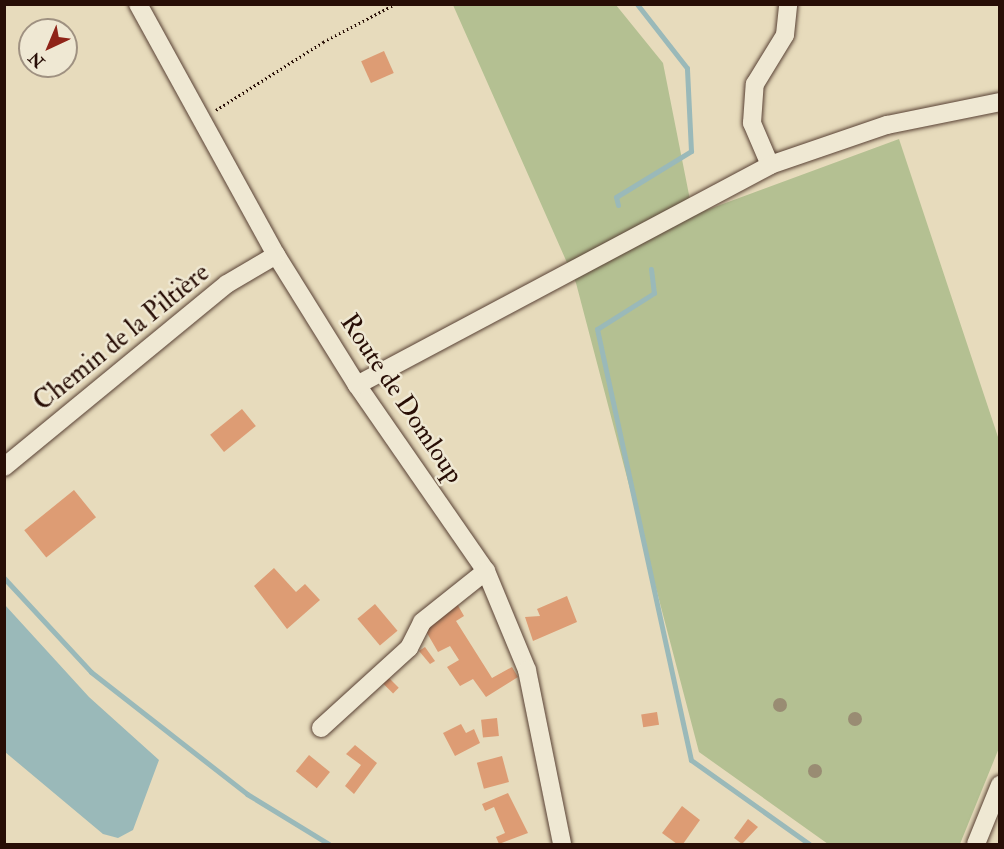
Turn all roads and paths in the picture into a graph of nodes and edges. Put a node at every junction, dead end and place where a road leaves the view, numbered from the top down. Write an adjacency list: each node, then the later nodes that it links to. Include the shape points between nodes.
1 (138, 4): 5 (street, Route de Domloup)
2 (395, 4): 5 (path, via 323,42)
3 (788, 4): 6 (street, via 785,35 755,84 752,123)
4 (999, 102): 6 (street, via 887,125)
5 (199, 122): 7 (street, Route de Domloup)
6 (770, 165): 8 (street)
7 (276, 255): 8 (street, Route de Domloup); 9 (street, Chemin de la Piltière, via 228,284)
8 (357, 385): 10 (street, Route de Domloup)
9 (4, 467)
10 (486, 571): 11 (street, via 422,622 409,648); 13 (street, Route de Domloup, via 527,670)
11 (321, 728)
12 (999, 785): 14 (street)
13 (562, 844)
14 (976, 844)

